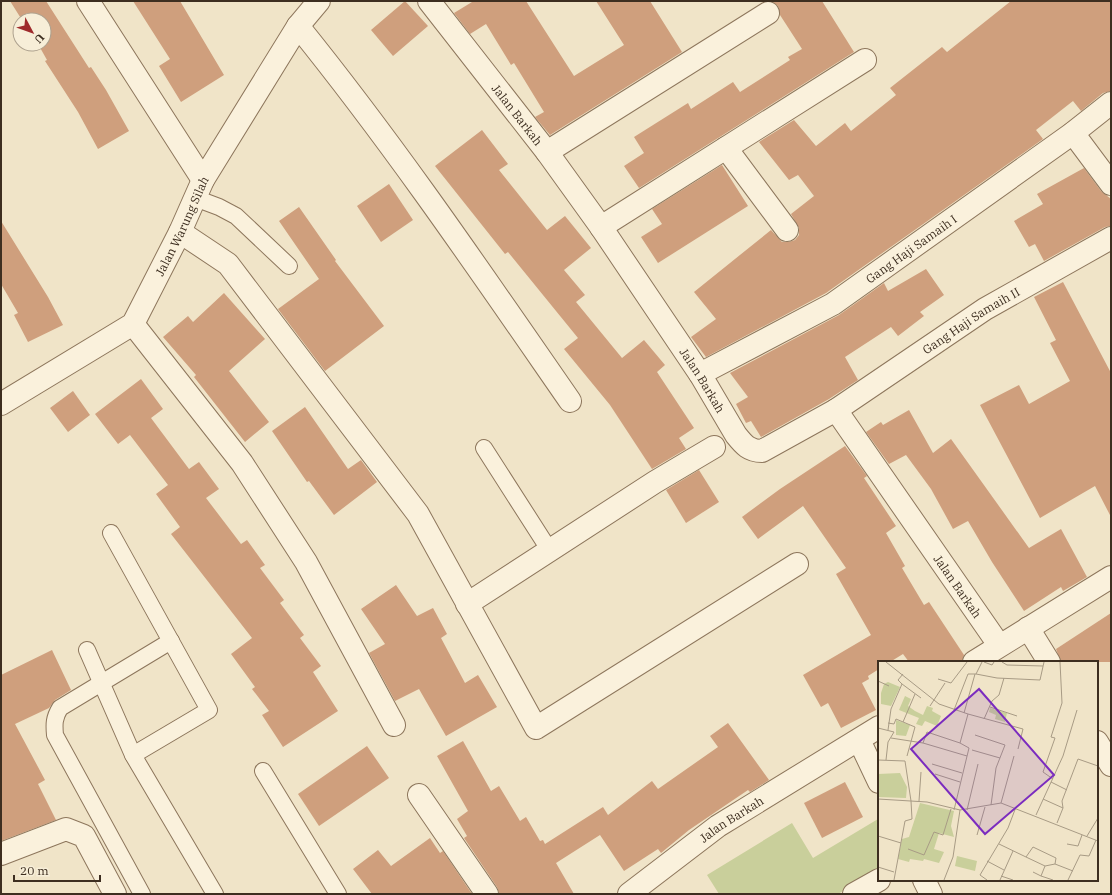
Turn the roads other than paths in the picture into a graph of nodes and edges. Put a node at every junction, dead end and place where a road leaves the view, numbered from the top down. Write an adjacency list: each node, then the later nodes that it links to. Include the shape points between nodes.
1 (88, 1): 12 (street)
2 (319, 1): 5 (street, Jalan Warung Silah)
3 (429, 1): 10 (street, Jalan Barkah)
4 (768, 13): 10 (street)
5 (298, 26): 12 (street, Jalan Warung Silah); 20 (street, via 340,78 442,216)
6 (865, 60): 9 (street)
7 (1111, 103): 8 (street, Gang Haji Samaih I)
8 (1073, 133): 11 (street); 19 (street, Gang Haji Samaih I, via 833,304)
9 (726, 148): 13 (street); 14 (street)
10 (547, 152): 13 (street, Jalan Barkah)
11 (1111, 184)
12 (199, 189): 15 (street, Jalan Warung Silah); 17 (lane, via 219,207 236,216)
13 (601, 227): 19 (street, Jalan Barkah)
14 (787, 230)
15 (180, 232): 18 (street, Jalan Warung Silah); 29 (street, via 228,264 418,514)
16 (1111, 238): 22 (street, Gang Haji Samaih II, via 985,310)
17 (289, 266)
18 (133, 324): 21 (street); 37 (street, via 242,463 306,562)
19 (700, 374): 22 (street, Jalan Barkah, via 736,435 752,451 772,447)
20 (570, 401)
21 (2, 402)
22 (836, 410): 32 (street, Jalan Barkah)
23 (714, 447): 26 (street, via 655,482)
24 (484, 448): 26 (lane)
25 (111, 534): 31 (lane)
26 (550, 551): 29 (street)
27 (797, 564): 29 (street, via 536,728)
28 (1111, 577): 30 (street)
29 (467, 604)
30 (1028, 628): 32 (street); 35 (street)
31 (171, 641): 36 (lane); 41 (lane, via 209,710)
32 (999, 645): 34 (street)
33 (87, 650): 36 (lane)
34 (975, 661)
35 (1048, 661)
36 (102, 683): 41 (lane); 50 (lane, via 60,708 53,723 55,735)
37 (394, 725)
38 (878, 728): 39 (street, Jalan Barkah)
39 (859, 740): 44 (street); 54 (street, Jalan Barkah, via 718,826)
40 (1098, 744): 42 (street)
41 (133, 755): 51 (lane)
42 (1111, 764)
43 (263, 771): 52 (lane)
44 (878, 780)
45 (419, 795): 53 (street)
46 (1, 854): 49 (street, via 66,829 84,836)
47 (878, 881): 55 (street)
48 (924, 881): 56 (street)
49 (115, 894)
50 (142, 894)
51 (215, 894)
52 (338, 894)
53 (487, 894)
54 (629, 894)
55 (854, 894)
56 (930, 894)

